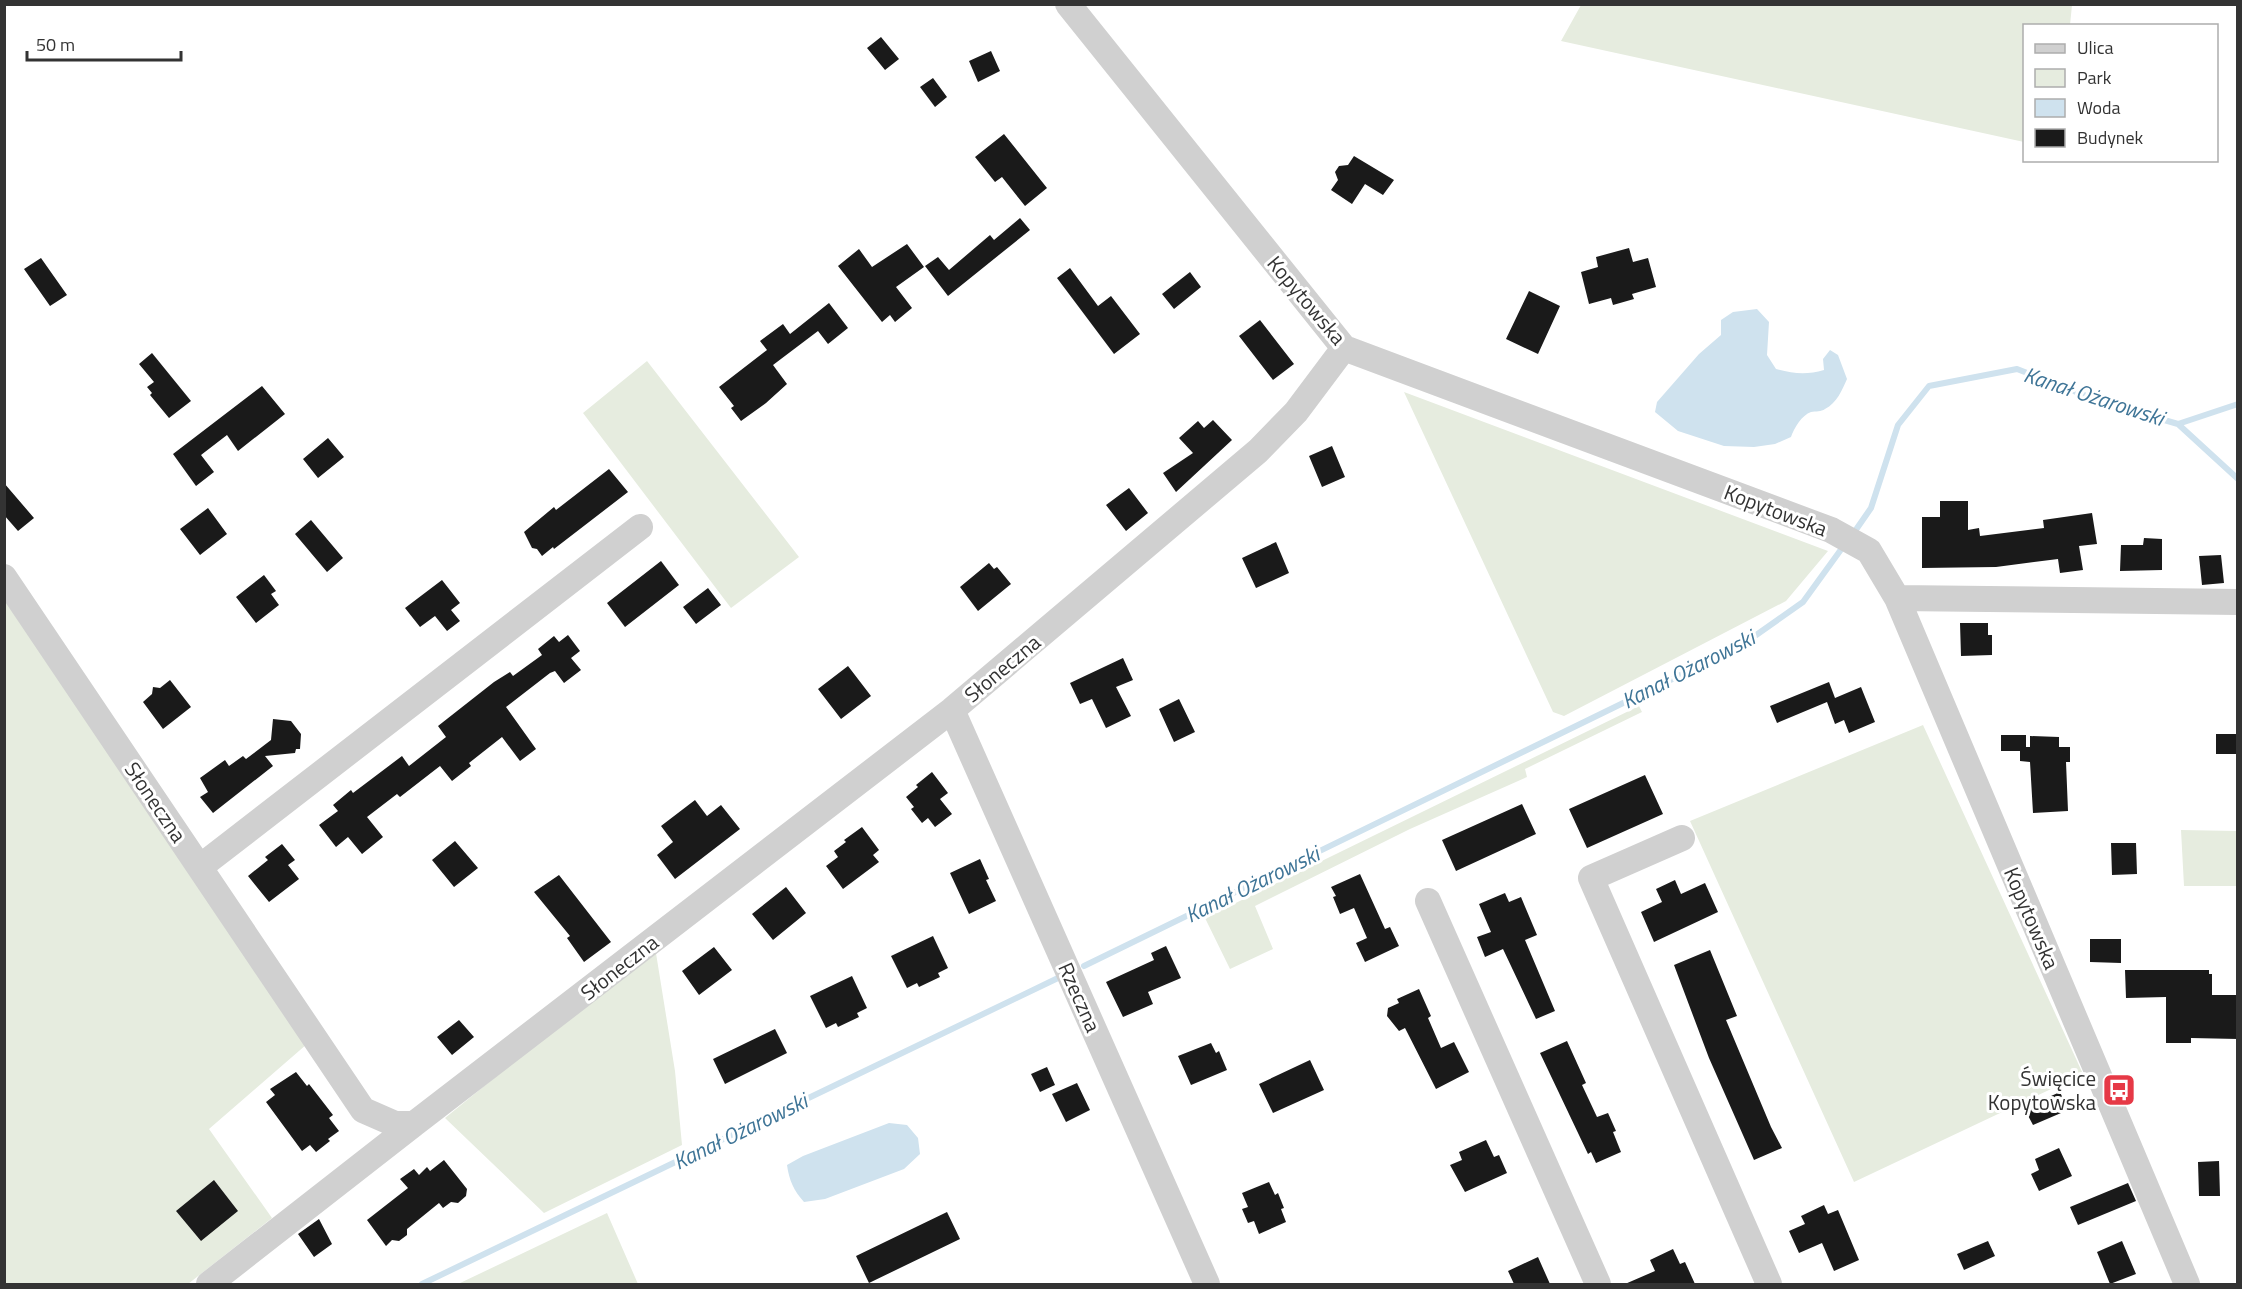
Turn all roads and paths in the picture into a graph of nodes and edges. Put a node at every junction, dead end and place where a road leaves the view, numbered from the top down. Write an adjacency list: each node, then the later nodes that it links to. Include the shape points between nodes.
1 (1068, 4): 2 (street, Kopytowska)
2 (1344, 348): 5 (street, Kopytowska, via 1809,521 1869,551); 7 (street, Słoneczna, via 1296,412 1258,451)
3 (640, 527): 9 (street)
4 (4, 576): 9 (street, Słoneczna)
5 (1898, 598): 6 (street); 16 (street, Kopytowska)
6 (2238, 602)
7 (952, 710): 11 (street, Słoneczna); 13 (street, Rzeczna)
8 (1682, 838): 15 (street, via 1591,878)
9 (200, 867): 11 (street, Słoneczna, via 363,1110 395,1124)
10 (1428, 901): 14 (street)
11 (414, 1124): 12 (street)
12 (209, 1284)
13 (1207, 1284)
14 (1598, 1284)
15 (1769, 1284)
16 (2187, 1284)

